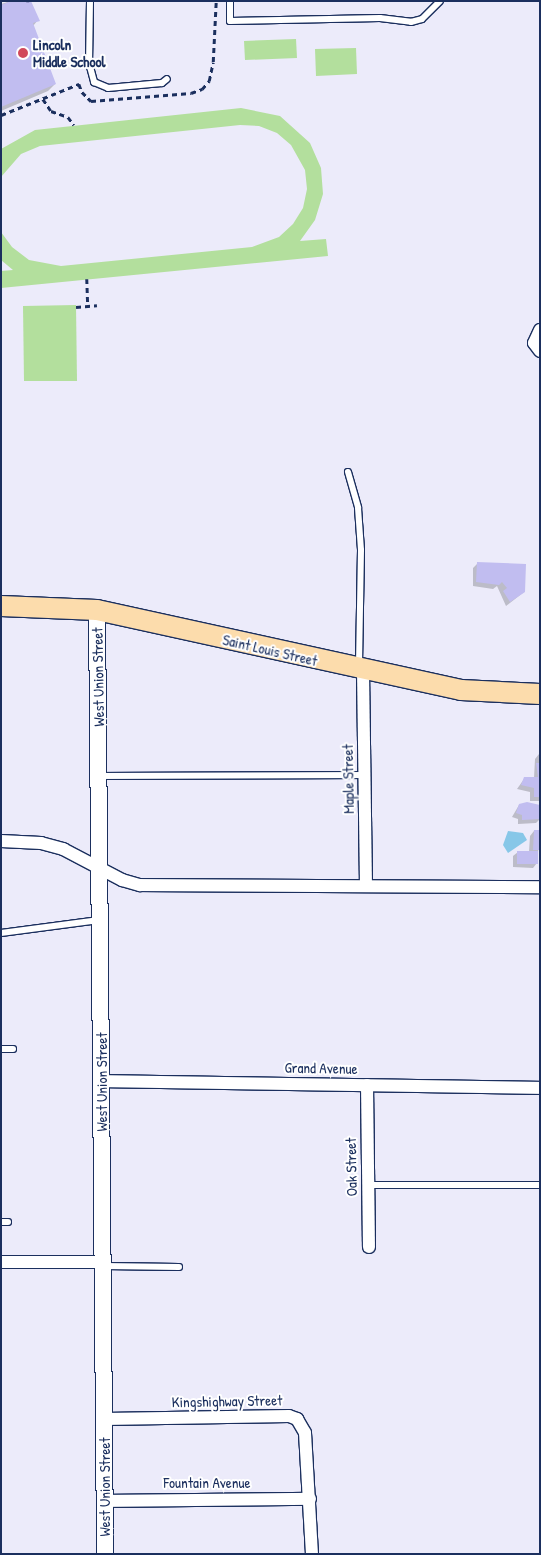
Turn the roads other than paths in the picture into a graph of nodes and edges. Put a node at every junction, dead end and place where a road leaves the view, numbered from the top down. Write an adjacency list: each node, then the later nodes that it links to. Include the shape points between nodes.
1 (90, 1): 4 (lane, via 89,63 94,82 108,88 162,83)
2 (230, 1): 3 (lane, via 230,21 380,18 411,22 422,19)
3 (440, 1)
4 (167, 79)
5 (540, 330): 6 (street, via 534,343)
6 (540, 351)
7 (348, 472): 10 (lane, via 358,508 361,550)
8 (1, 606): 9 (main road, Saint Louis Street)
9 (97, 610): 10 (main road, Saint Louis Street); 13 (street, West Union Street)
10 (361, 670): 11 (main road, Saint Louis Street, via 461,690); 12 (street, Maple Street)
11 (540, 694)
12 (364, 775): 13 (lane); 16 (street, Maple Street)
13 (99, 776): 15 (street, West Union Street)
14 (1, 841): 15 (street, via 41,843 63,849)
15 (99, 868): 16 (street, via 140,885); 18 (street, West Union Street)
16 (366, 886): 17 (street)
17 (540, 887)
18 (100, 919): 19 (lane); 22 (street, West Union Street)
19 (1, 933)
20 (1, 1049): 21 (lane)
21 (13, 1049)
22 (102, 1080): 23 (street, Grand Avenue); 29 (street, West Union Street)
23 (368, 1086): 24 (street, Grand Avenue); 25 (street, Oak Street)
24 (540, 1088)
25 (368, 1185): 26 (lane); 27 (street, Oak Street)
26 (540, 1185)
27 (369, 1247)
28 (1, 1262): 29 (street)
29 (103, 1264): 30 (lane); 31 (street, West Union Street)
30 (179, 1267)
31 (104, 1419): 32 (street, Kingshighway Street, via 290,1416 302,1425 304,1433); 33 (street, West Union Street)
32 (310, 1499): 33 (street, Fountain Avenue); 35 (street)
33 (105, 1500): 34 (street, West Union Street)
34 (105, 1554)
35 (312, 1554)

